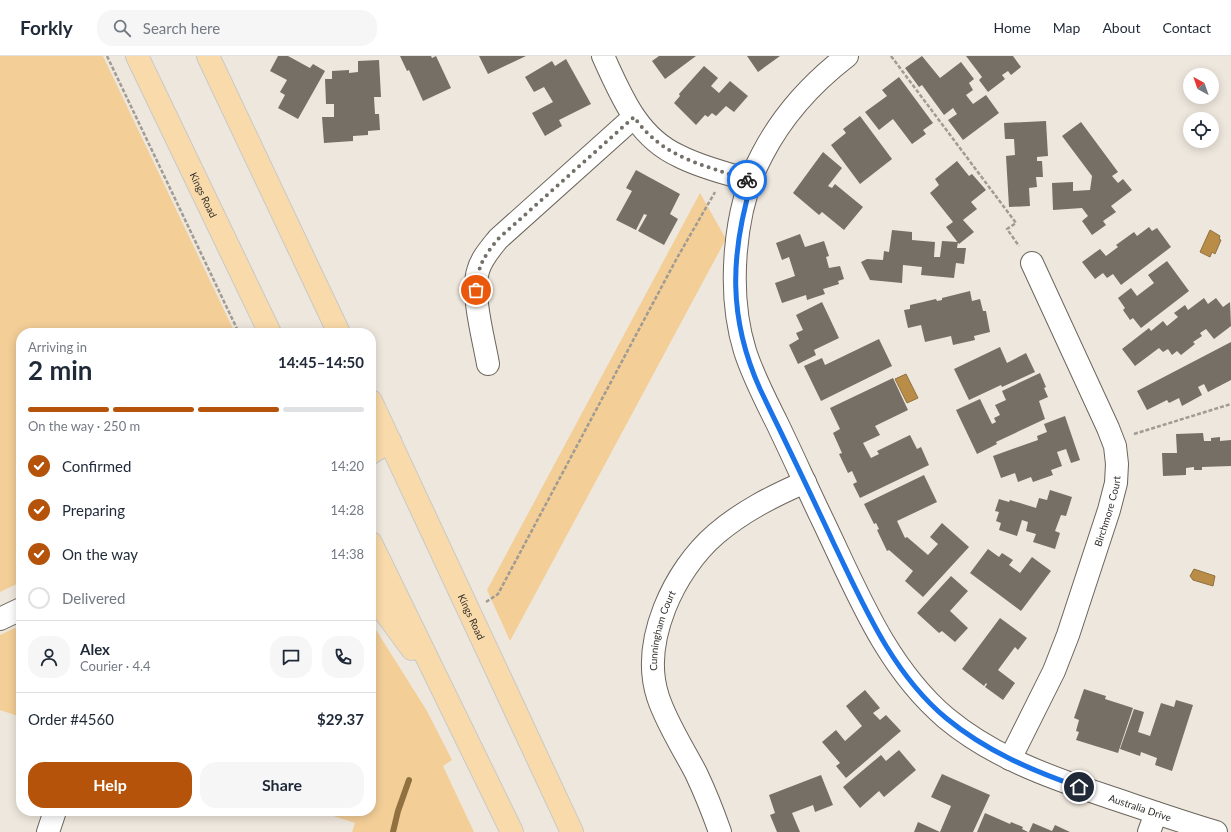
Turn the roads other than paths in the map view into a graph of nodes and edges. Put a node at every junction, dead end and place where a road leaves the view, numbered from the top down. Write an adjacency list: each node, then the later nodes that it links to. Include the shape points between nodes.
1 (137, 56): 8 (main road, Kings Road)
2 (208, 56): 9 (main road)
3 (603, 56): 5 (street, via 622,98)
4 (847, 56): 6 (street, Australia Drive, via 821,78 786,118 760,158)
5 (634, 117): 6 (street, via 644,131 664,148 702,166); 10 (street, via 498,239 485,255 478,271 476,290)
6 (752, 181): 13 (street, Australia Drive, via 738,235 736,296 739,321 751,369)
7 (1032, 263): 19 (street, Birchmore Court, via 1108,428 1115,446 1117,464 1116,483 1109,510 1068,635 1054,671)
8 (268, 328)
9 (337, 328)
10 (488, 364)
11 (376, 424): 12 (main road, Kings Road)
12 (380, 443): 24 (main road, Kings Road)
13 (805, 482): 19 (street, Australia Drive, via 870,619 902,670 945,717 972,738); 25 (street, Cunningham Court, via 752,507 711,539 679,581 664,610 656,635 652,659 658,695 664,713 699,780)
14 (376, 553): 18 (main road)
15 (376, 597): 18 (main road)
16 (16, 611): 17 (street)
17 (0, 619)
18 (446, 695): 23 (main road)
19 (1010, 759): 21 (street, Australia Drive)
20 (53, 816): 22 (street)
21 (1152, 822): 26 (street, Australia Drive)
22 (48, 832)
23 (512, 832)
24 (572, 832)
25 (720, 832)
26 (1216, 832)

